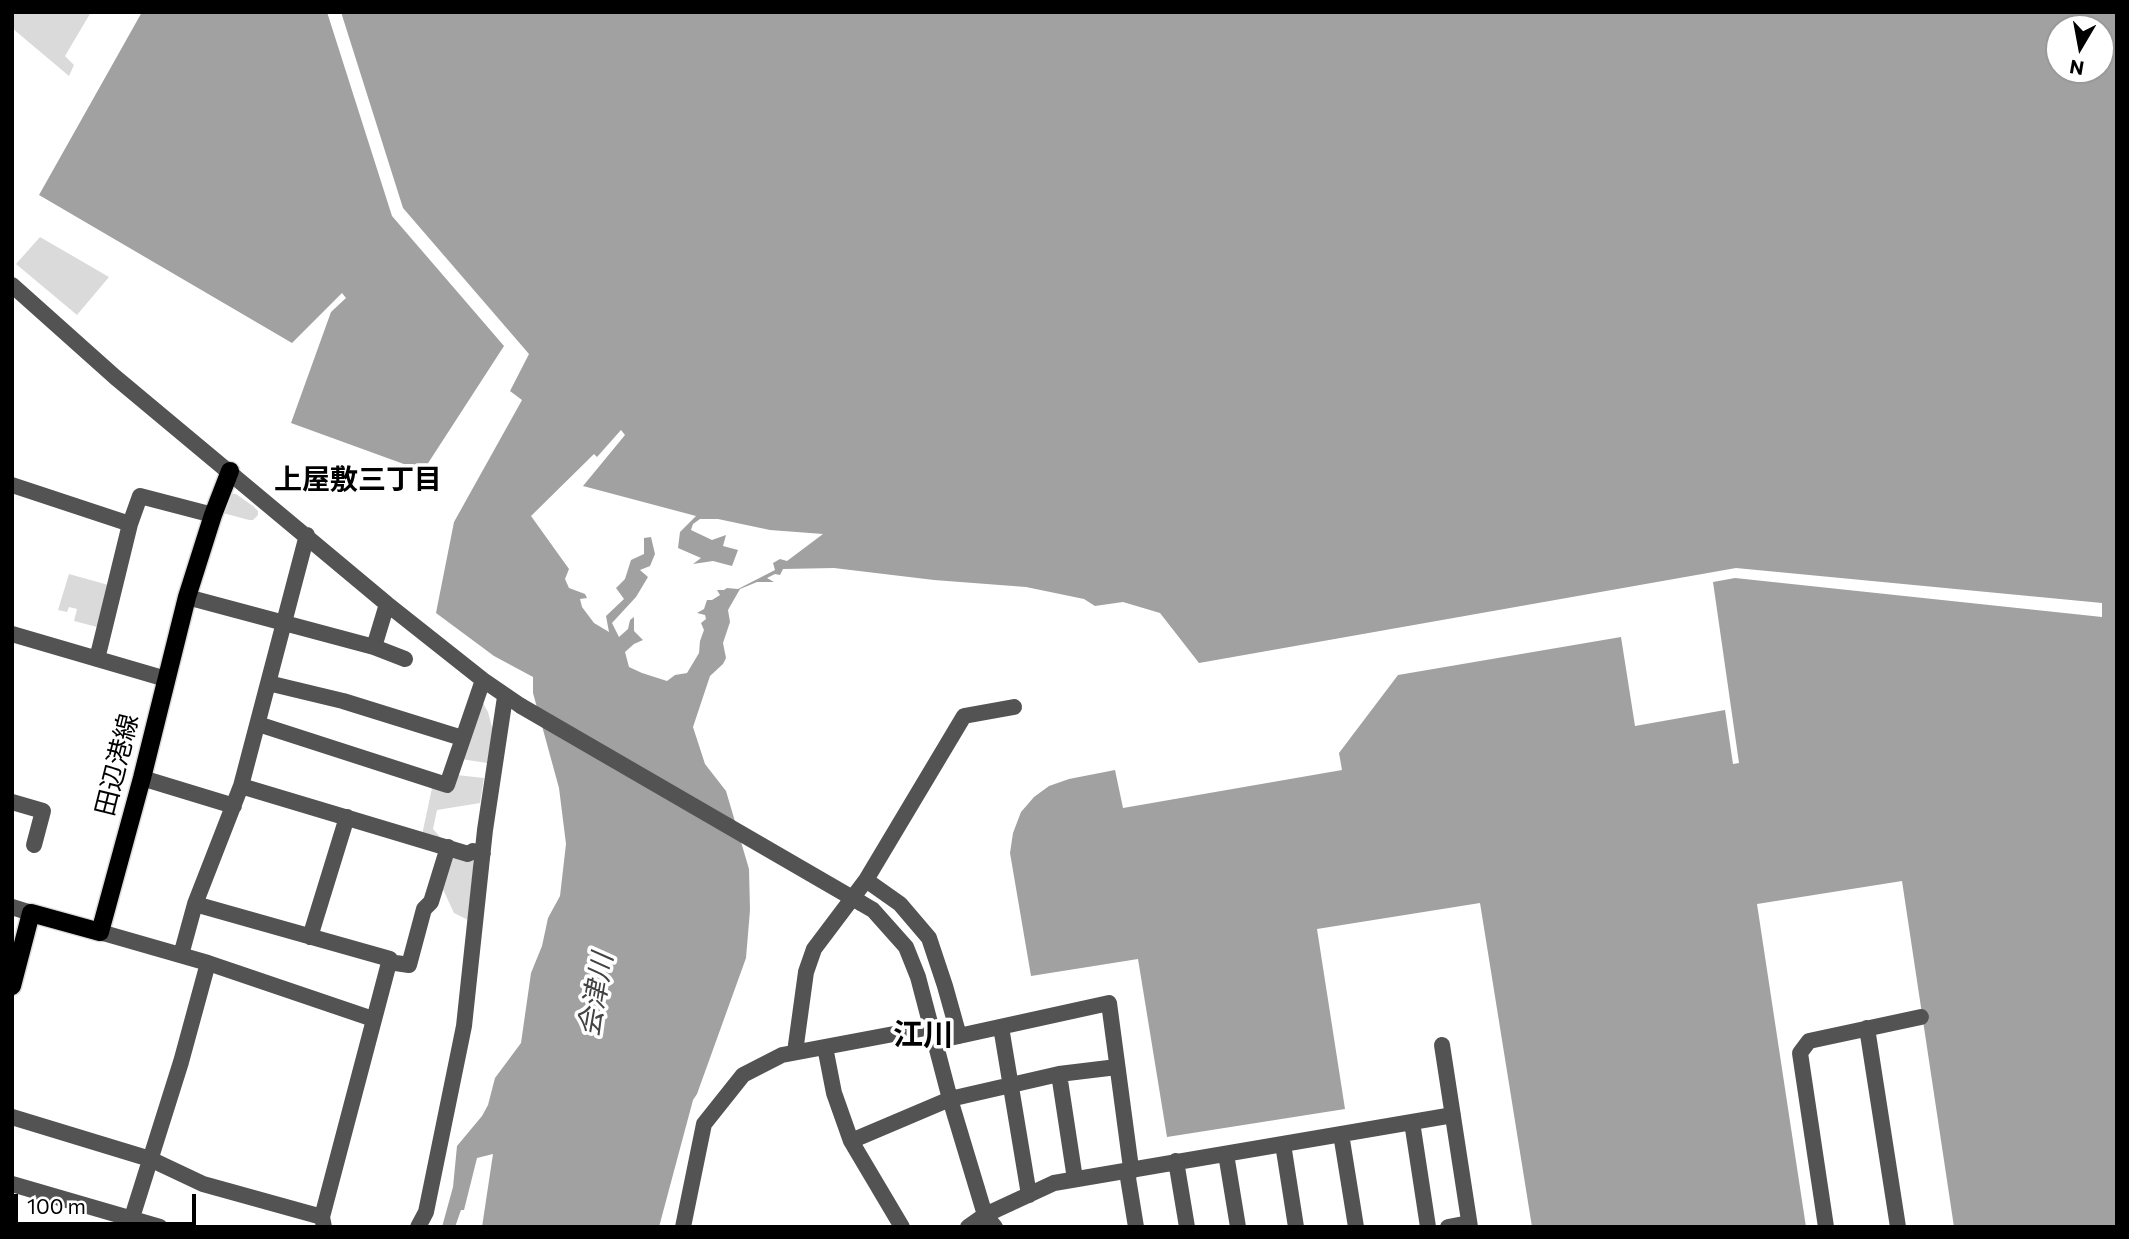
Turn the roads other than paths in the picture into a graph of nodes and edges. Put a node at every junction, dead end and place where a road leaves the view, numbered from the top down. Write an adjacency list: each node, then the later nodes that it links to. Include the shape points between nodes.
1 (12, 285): 2 (street)
2 (230, 471): 4 (main road, 田辺港線); 6 (street)
3 (12, 485): 5 (street)
4 (213, 515): 5 (street, via 141,496); 7 (main road, 田辺港線)
5 (130, 524): 12 (street)
6 (307, 536): 8 (street); 9 (street)
7 (187, 597): 9 (street); 14 (main road, 田辺港線)
8 (387, 604): 11 (street); 15 (street)
9 (283, 624): 11 (street); 16 (street)
10 (12, 635): 12 (street)
11 (374, 647): 13 (street)
12 (97, 659): 14 (street)
13 (405, 659)
14 (166, 679): 21 (main road, 田辺港線)
15 (483, 680): 17 (street); 20 (street)
16 (268, 683): 19 (street); 20 (street)
17 (505, 697): 28 (street); 43 (street, bridge, via 873,910 906,947)
18 (1014, 707): 29 (street, via 964,716)
19 (258, 724): 20 (street, via 447,785); 22 (street)
20 (462, 737)
21 (142, 778): 24 (street); 33 (main road, 田辺港線)
22 (241, 786): 24 (street); 25 (street)
23 (12, 802): 26 (street, via 43,811)
24 (234, 806): 30 (street)
25 (347, 817): 27 (street); 34 (street)
26 (34, 845)
27 (449, 847): 28 (street, via 468,854); 36 (street, via 431,902 424,909 409,965)
28 (483, 853): 70 (street, via 464,1026 426,1212)
29 (866, 880): 44 (street, via 900,904 929,938); 47 (street, via 814,949 806,972)
30 (195, 904): 34 (street); 35 (street)
31 (12, 907): 32 (street)
32 (31, 913): 33 (main road); 38 (main road)
33 (100, 932): 35 (street)
34 (310, 937): 36 (street)
35 (181, 955): 37 (street)
36 (389, 962): 40 (street)
37 (208, 963): 40 (street); 59 (street)
38 (12, 986)
39 (1921, 1017): 42 (street)
40 (373, 1019): 66 (street)
41 (1001, 1027): 44 (street); 48 (street, via 1109,1003); 50 (street)
42 (1867, 1028): 81 (street, via 1809,1041 1800,1053); 82 (street)
43 (934, 1034): 44 (street); 46 (street); 51 (street)
44 (959, 1036)
45 (1442, 1045): 52 (street)
46 (825, 1047): 47 (street); 56 (street)
47 (795, 1052): 71 (street, via 743,1075 704,1125)
48 (1117, 1067): 49 (street); 61 (street)
49 (1059, 1074): 50 (street); 62 (street)
50 (1011, 1086): 51 (street); 64 (street)
51 (950, 1099): 56 (street); 65 (street)
52 (1453, 1115): 54 (street); 68 (street)
53 (12, 1118): 59 (street)
54 (1412, 1122): 55 (street); 79 (street)
55 (1341, 1134): 57 (street); 78 (street)
56 (850, 1141): 72 (street)
57 (1283, 1144): 58 (street); 77 (street)
58 (1226, 1154): 60 (street); 76 (street)
59 (150, 1159): 66 (street, via 203,1184); 67 (street)
60 (1176, 1161): 61 (street); 75 (street)
61 (1131, 1168): 62 (street); 74 (street, via 1128,1178)
62 (1075, 1179): 64 (street)
63 (12, 1184): 67 (street)
64 (1029, 1195): 65 (street)
65 (990, 1221): 73 (street)
66 (323, 1222)
67 (130, 1223): 69 (street)
68 (1469, 1225): 80 (street)
69 (160, 1227)
70 (418, 1227)
71 (683, 1227)
72 (902, 1227)
73 (968, 1227)
74 (1136, 1227)
75 (1187, 1227)
76 (1238, 1227)
77 (1296, 1227)
78 (1356, 1227)
79 (1428, 1227)
80 (1448, 1227)
81 (1826, 1227)
82 (1898, 1227)

